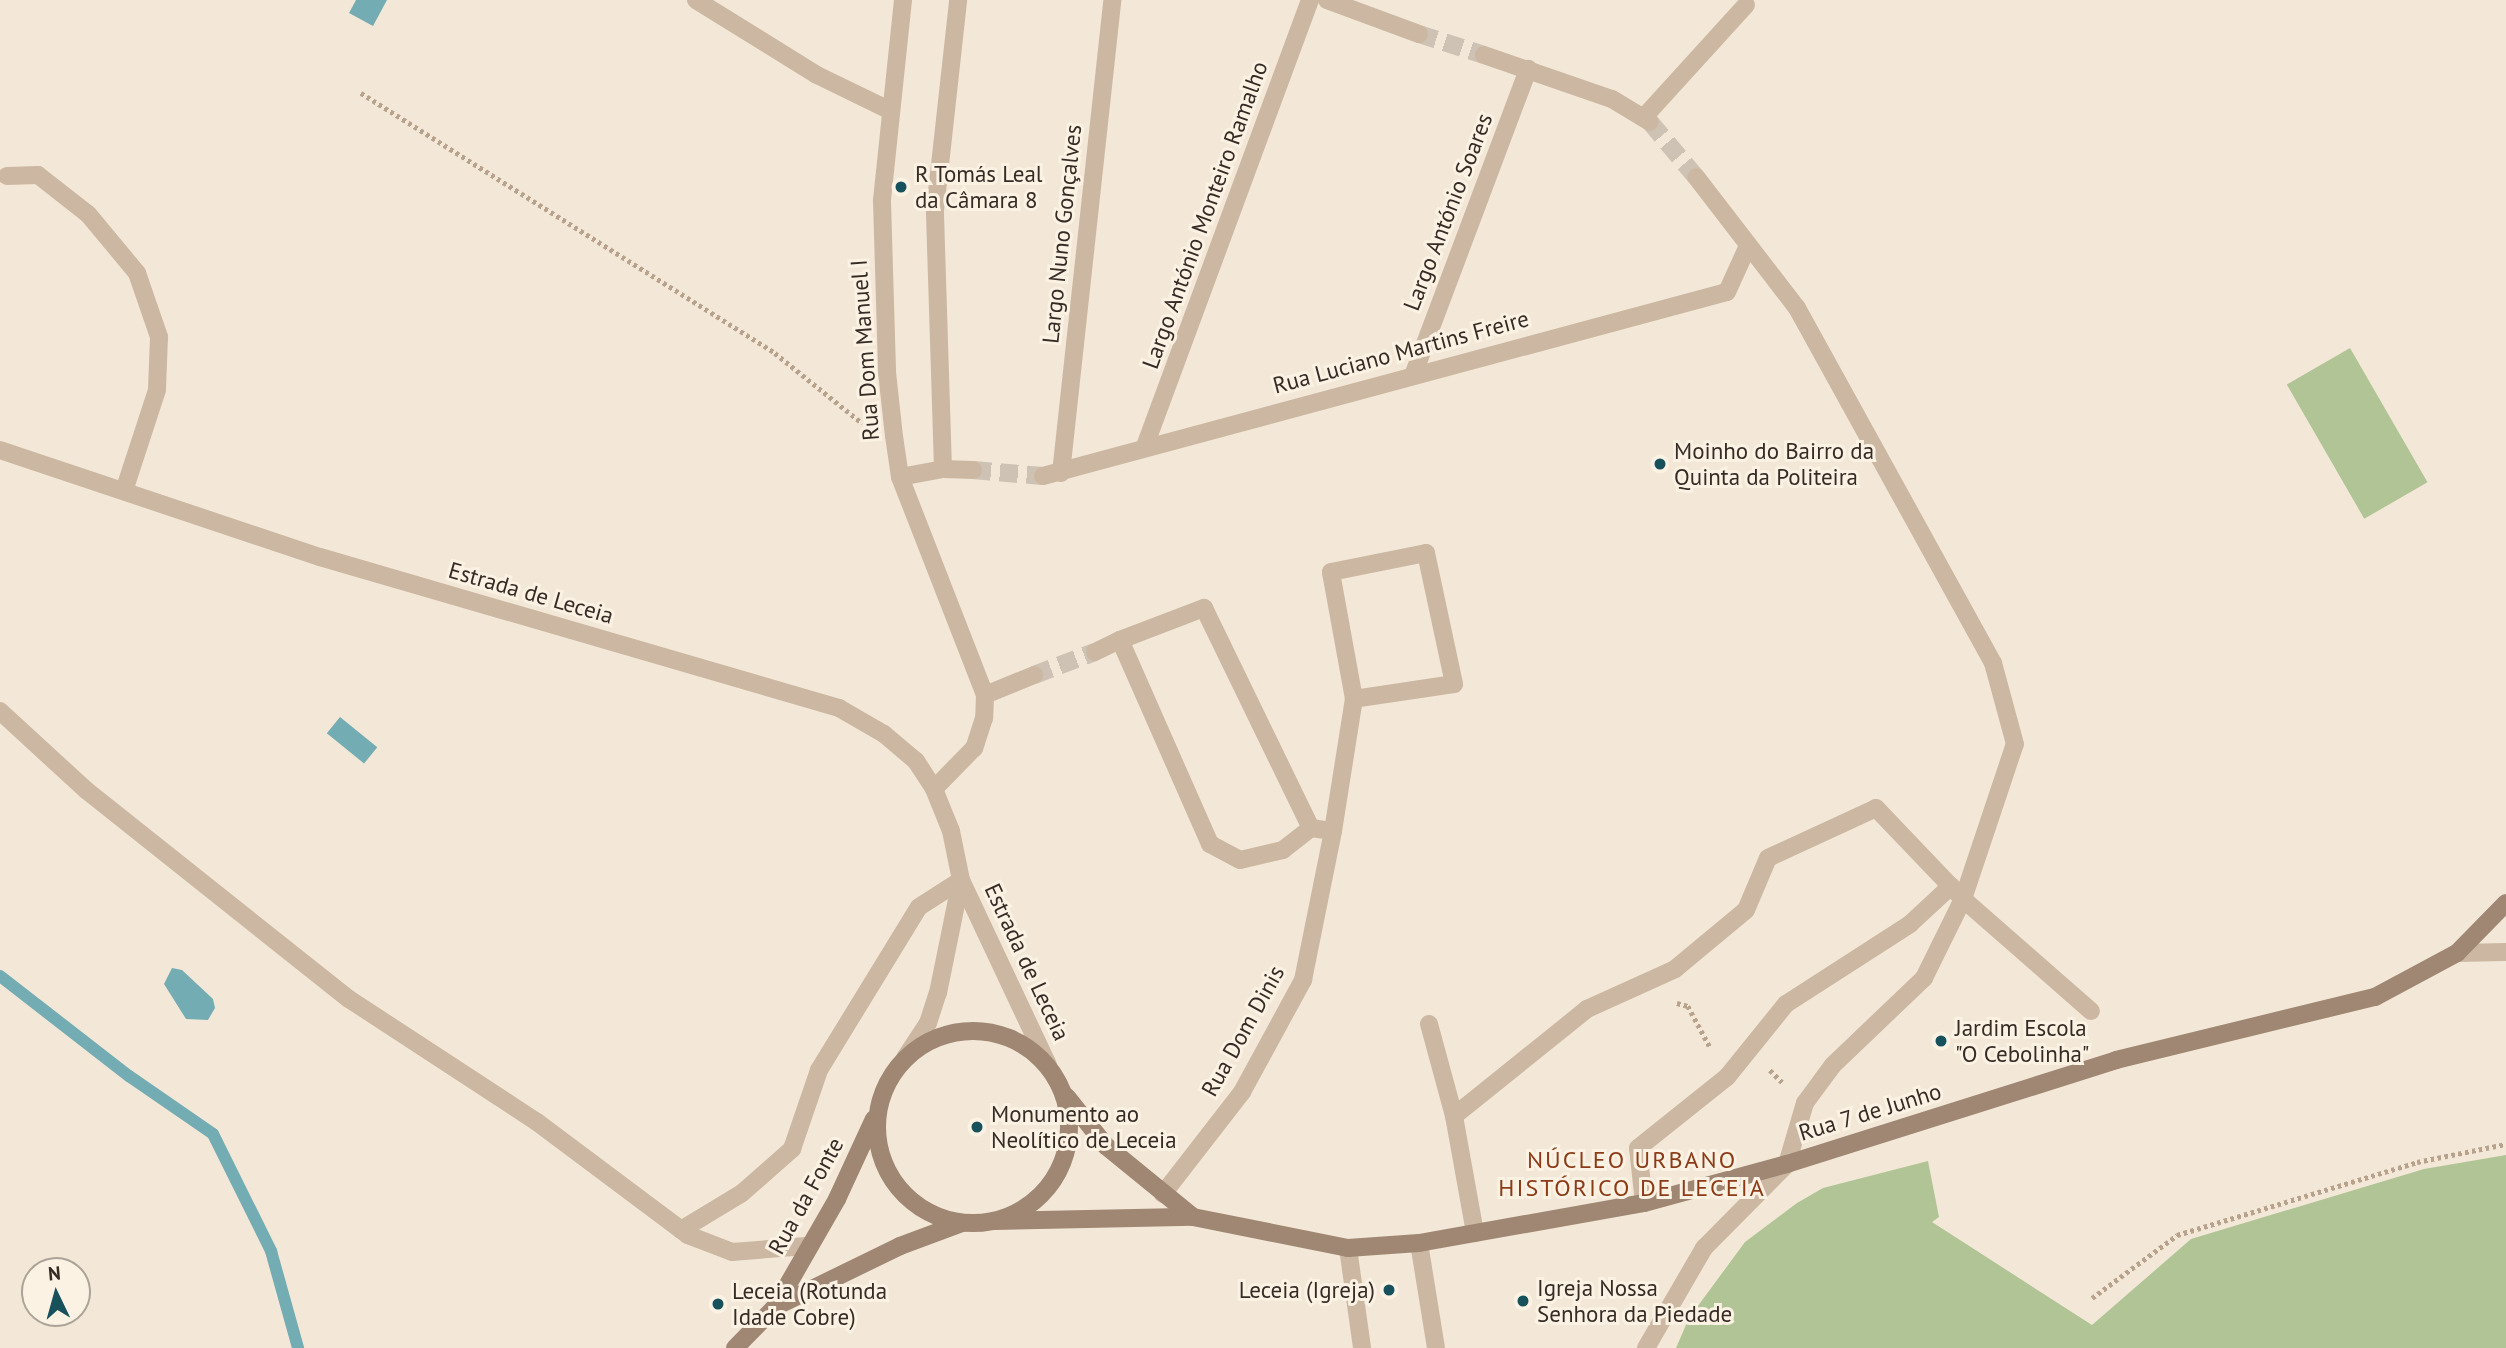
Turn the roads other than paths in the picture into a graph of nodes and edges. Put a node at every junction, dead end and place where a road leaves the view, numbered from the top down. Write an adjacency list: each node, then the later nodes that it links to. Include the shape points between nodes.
1 (696, 0): 11 (street, via 817,75)
2 (903, 0): 11 (street, Rua Dom Manuel I)
3 (958, 0): 18 (street, via 934,210)
4 (1112, 0): 20 (street, Largo Nuno Gonçalves)
5 (1310, 0): 16 (street, Largo António Monteiro Ramalho)
6 (1327, 0): 8 (street)
7 (1746, 5): 10 (street, via 1648,119)
8 (1419, 34)
9 (1485, 55): 10 (street)
10 (1528, 69): 15 (street, Largo António Soares)
11 (891, 111): 22 (street, Rua Dom Manuel I, via 882,201 887,372)
12 (6, 176): 23 (street, via 38,175 88,214 137,273 159,337 158,390)
13 (1696, 177): 14 (street)
14 (1747, 248): 15 (street, Rua Luciano Martins Freire, via 1727,292); 34 (street, via 1797,308 1993,663 2015,744)
15 (1414, 373): 16 (street, Rua Luciano Martins Freire)
16 (1145, 446): 20 (street, Rua Luciano Martins Freire)
17 (0, 450): 23 (street, Estrada de Leceia)
18 (943, 469): 19 (street); 22 (street)
19 (973, 470)
20 (1061, 472): 21 (street, Rua Luciano Martins Freire)
21 (1043, 475)
22 (900, 477): 27 (street, Rua Dom Manuel I)
23 (124, 491): 30 (street, Estrada de Leceia, via 320,557 839,708 884,734 916,761)
24 (1120, 640): 25 (street); 31 (street, via 1205,608); 31 (street, via 1210,844 1240,860 1283,850)
25 (1095, 652)
26 (1034, 675): 27 (street)
27 (985, 695): 30 (street, Rua Dom Manuel I, via 984,718 974,748)
28 (1354, 699): 28 (street, Rua Dom Dinis, via 1331,572 1426,553 1454,684); 32 (street, Rua Dom Dinis)
29 (0, 710): 51 (street, via 86,790 349,999 537,1122)
30 (934, 789): 33 (street, Estrada de Leceia, via 951,831)
31 (1311, 828): 32 (street)
32 (1333, 831): 46 (street, Rua Dom Dinis, via 1303,980 1242,1091)
33 (961, 880): 40 (street, Estrada de Leceia, via 938,993 928,1023); 41 (street, Estrada de Leceia); 51 (street, via 919,907 819,1070 792,1149 742,1194)
34 (1957, 892): 38 (street); 44 (street, via 1876,808 1768,858 1746,910 1675,969 1587,1009); 45 (street, via 1924,978 1833,1065 1805,1103); 47 (street, via 1786,1004 1727,1077 1638,1148)
35 (2506, 903): 36 (main road, Rua 7 de Junho)
36 (2457, 953): 37 (street); 45 (main road, Rua 7 de Junho, via 2375,998 2116,1060)
37 (2506, 953)
38 (2091, 1011)
39 (1429, 1024): 44 (street)
40 (905, 1058): 41 (main road, via 930,1040 960,1031 993,1032 1023,1044); 43 (main road, via 887,1083)
41 (1048, 1065): 42 (main road)
42 (1064, 1094): 46 (main road, via 1106,1146); 49 (main road, via 1070,1126 1064,1159 1024,1209)
43 (877, 1112): 50 (main road, via 877,1143 887,1172 915,1203); 54 (main road, Rua da Fonte, via 837,1199)
44 (1454, 1115): 52 (street)
45 (1787, 1164): 47 (main road, Rua 7 de Junho); 60 (street, via 1704,1248)
46 (1163, 1194): 48 (main road)
47 (1644, 1203): 52 (main road, Rua 7 de Junho)
48 (1193, 1217): 49 (main road); 55 (main road, Rua 7 de Junho)
49 (994, 1221): 50 (main road)
50 (962, 1223): 56 (main road, via 900,1246)
51 (681, 1230): 54 (street, via 732,1252)
52 (1475, 1233): 53 (main road, Rua 7 de Junho)
53 (1419, 1243): 55 (main road, Rua 7 de Junho); 59 (street)
54 (806, 1246): 56 (main road, Rua da Fonte)
55 (1348, 1248): 58 (street)
56 (775, 1307): 57 (main road)
57 (735, 1348)
58 (1362, 1348)
59 (1436, 1348)
60 (1646, 1348)

